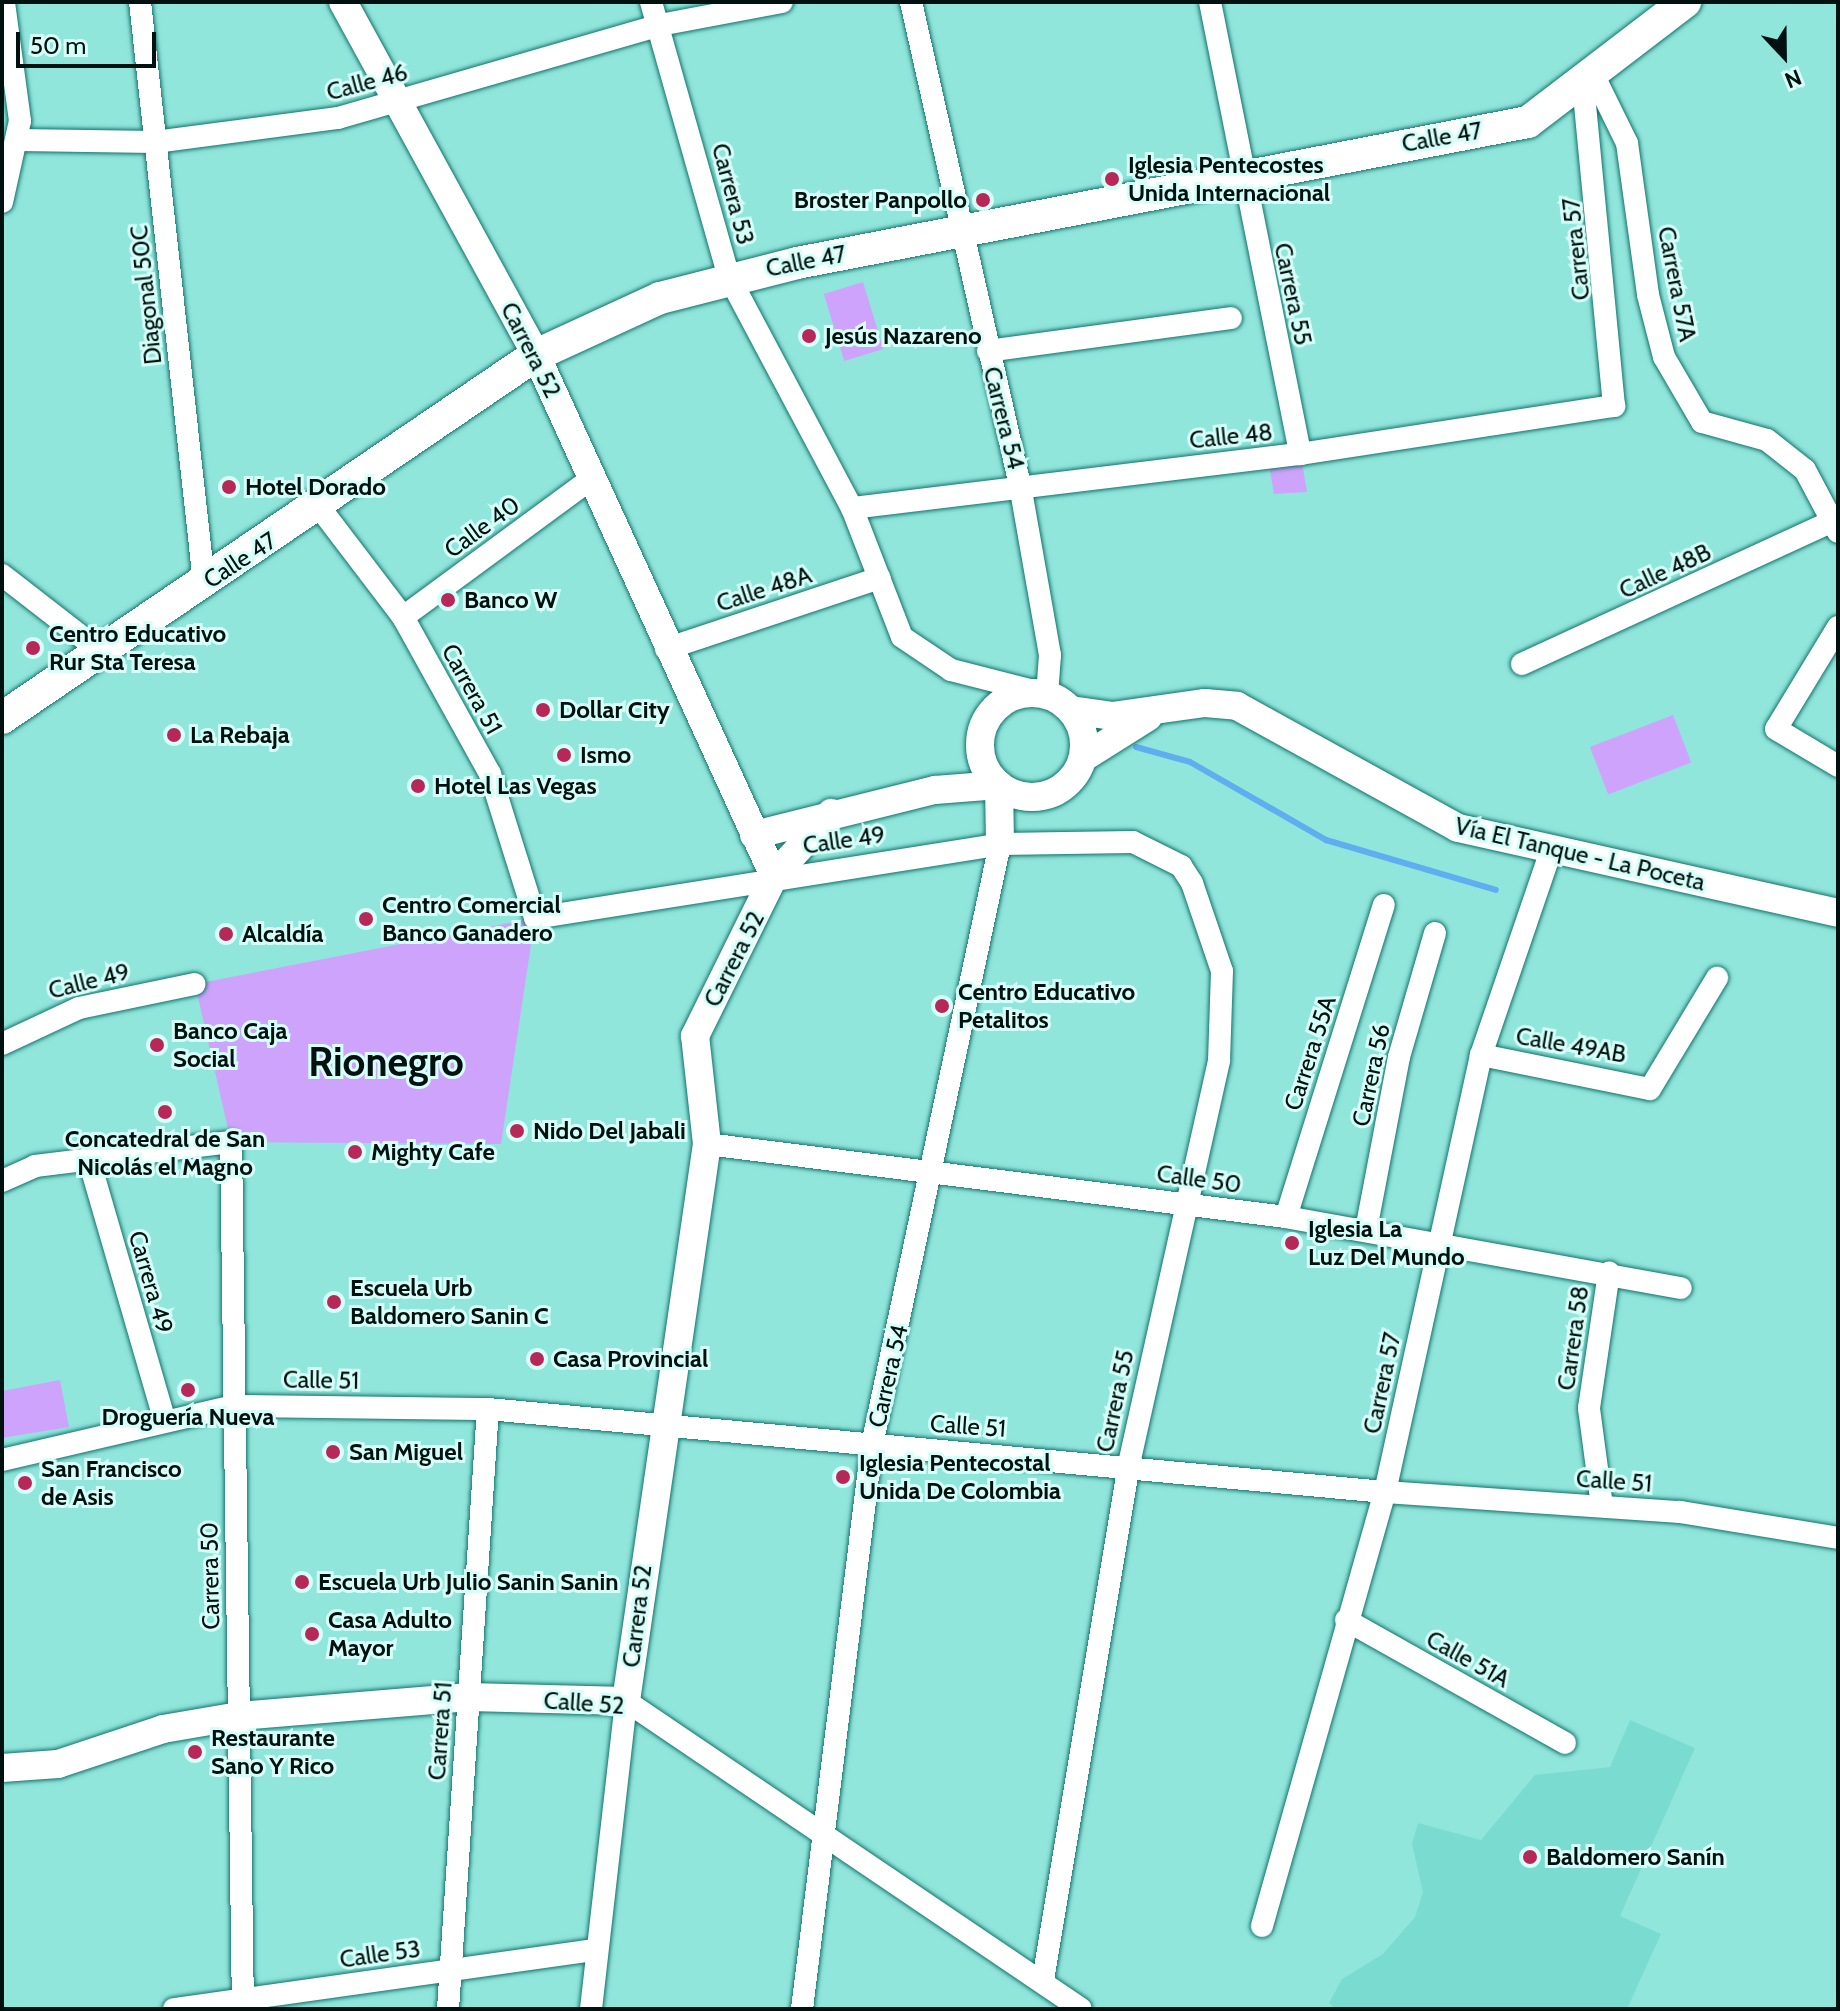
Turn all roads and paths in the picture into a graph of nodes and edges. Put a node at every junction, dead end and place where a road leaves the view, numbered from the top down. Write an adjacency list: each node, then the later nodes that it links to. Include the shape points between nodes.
1 (4, 2): 12 (street)
2 (140, 2): 13 (street, Diagonal 50C)
3 (343, 2): 11 (street, Carrera 52)
4 (651, 2): 9 (street, Carrera 53)
5 (782, 2): 9 (street, Calle 46)
6 (911, 2): 17 (street, Carrera 54)
7 (1210, 2): 15 (street, Carrera 55)
8 (1685, 2): 10 (main road, Calle 47)
9 (660, 25): 11 (street, Calle 46); 18 (street, Carrera 53)
10 (1587, 88): 15 (main road, Calle 47, via 1528,122); 22 (street, Carrera 57); 28 (street, Carrera 57A, via 1612,107 1627,143 1648,295 1664,357 1702,422 1767,440 1805,470)
11 (397, 102): 13 (street, Calle 46, via 281,128); 21 (street, Carrera 52)
12 (19, 140): 13 (street, Calle 46); 14 (street)
13 (155, 142): 31 (street, Diagonal 50C)
14 (8, 163): 16 (street)
15 (1242, 174): 17 (main road, Calle 47); 23 (street, Carrera 55)
16 (2, 202)
17 (959, 231): 18 (main road, Calle 47); 20 (street, Carrera 54)
18 (729, 277): 21 (main road, Calle 47, via 660,298); 27 (street, Carrera 53)
19 (1231, 318): 20 (street)
20 (988, 351): 25 (street, Carrera 54)
21 (536, 355): 24 (street, Carrera 52); 26 (main road, Calle 47)
22 (1614, 406): 23 (street, Calle 48)
23 (1300, 454): 25 (street, Calle 48)
24 (592, 478): 32 (street, Calle 40); 34 (street, Carrera 52)
25 (1020, 485): 27 (street, Calle 48); 37 (street, Carrera 54, via 1050,655)
26 (320, 508): 31 (main road, Calle 47); 32 (street, Carrera 51)
27 (852, 508): 30 (street, Carrera 53)
28 (1833, 528): 36 (street, Calle 48B)
29 (2, 575): 35 (street)
30 (879, 578): 34 (street, Calle 48A); 37 (street, Carrera 53, via 888,608 916,652 951,670)
31 (204, 583): 35 (main road, Calle 47)
32 (403, 617): 54 (street, Carrera 51, via 490,774)
33 (1838, 627): 43 (street, via 1776,729)
34 (666, 649): 47 (street, Carrera 52)
35 (100, 651): 40 (main road, Calle 47)
36 (1522, 664)
37 (1044, 694): 38 (street); 41 (street, via 1013,696 991,713)
38 (1071, 710): 39 (street, Vía El Tanque - La Poceta); 42 (street, via 1083,733)
39 (1159, 712): 42 (street, Vía El Tanque - La Poceta); 49 (street, Vía El Tanque - La Poceta, via 1237,706 1439,820)
40 (2, 718)
41 (980, 753): 44 (street); 45 (street)
42 (1083, 758): 45 (street, via 1060,789)
43 (1838, 766)
44 (935, 790): 45 (street); 46 (street)
45 (1011, 791): 48 (street, Carrera 54)
46 (831, 813): 47 (street); 51 (street)
47 (754, 835): 51 (street, Carrera 52)
48 (1000, 844): 50 (street, Calle 49, via 1107,840); 51 (street, Calle 49); 62 (street, Carrera 54)
49 (1551, 851): 53 (street, Vía El Tanque - La Poceta); 59 (street, Carrera 57)
50 (1161, 853): 64 (street, Carrera 55, via 1192,883 1222,971 1219,1061)
51 (774, 876): 54 (street, Calle 49); 60 (street, Carrera 52, via 695,1036)
52 (1384, 905): 65 (street, Carrera 55A)
53 (1838, 913)
54 (535, 918)
55 (1435, 933): 66 (street, Carrera 56, via 1399,1057)
56 (1717, 978): 59 (street, Calle 49AB, via 1650,1089)
57 (195, 984): 58 (street, Calle 49, via 79,1008)
58 (2, 1044)
59 (1481, 1055): 67 (street, Carrera 57)
60 (707, 1144): 62 (street, Calle 50); 73 (street, Carrera 52)
61 (89, 1160): 63 (street, via 35,1166); 70 (street, Carrera 50, via 231,1142); 72 (street, Carrera 49)
62 (935, 1170): 64 (street, Calle 50); 74 (street, Carrera 54)
63 (2, 1181)
64 (1183, 1203): 65 (street, Calle 50); 76 (street, Carrera 55)
65 (1286, 1217): 66 (street, Calle 50)
66 (1366, 1230): 67 (street, Calle 50)
67 (1438, 1243): 68 (street, Calle 50); 77 (street, Carrera 57)
68 (1609, 1272): 69 (street, Calle 50); 78 (street, Carrera 58, via 1589,1408)
69 (1681, 1288)
70 (234, 1406): 71 (street, Calle 51); 72 (street, Calle 51); 83 (street, Carrera 50)
71 (488, 1409): 73 (street, Calle 51); 81 (street, Carrera 51)
72 (164, 1418): 75 (street, Calle 51)
73 (662, 1429): 74 (street, Calle 51); 82 (street, Carrera 52)
74 (872, 1445): 76 (street, Calle 51); 86 (street, Carrera 54)
75 (2, 1460)
76 (1129, 1464): 77 (street, Calle 51); 90 (street, Carrera 55)
77 (1385, 1492): 78 (street, Calle 51); 80 (street, Carrera 57)
78 (1602, 1506): 79 (street, Calle 51)
79 (1838, 1538)
80 (1346, 1620): 84 (street, Calle 51A); 87 (street, Carrera 57)
81 (469, 1697): 82 (street, Calle 52); 83 (street, Calle 52); 89 (street, Carrera 51)
82 (626, 1701): 86 (street, Calle 52, via 675,1728); 88 (street, Carrera 52)
83 (239, 1716): 85 (street, Calle 52, via 163,1729 58,1764); 91 (street, Carrera 50)
84 (1565, 1743)
85 (2, 1768)
86 (818, 1835): 90 (street, Calle 52); 95 (street, Carrera 54)
87 (1262, 1926)
88 (593, 1950): 89 (street, Calle 53); 94 (street, Carrera 52)
89 (448, 1971): 91 (street, Calle 53); 93 (street, Carrera 51)
90 (1043, 1980): 96 (street, Calle 52)
91 (243, 2004): 92 (street, Calle 53)
92 (174, 2009)
93 (448, 2009)
94 (591, 2009)
95 (802, 2009)
96 (1081, 2009)

